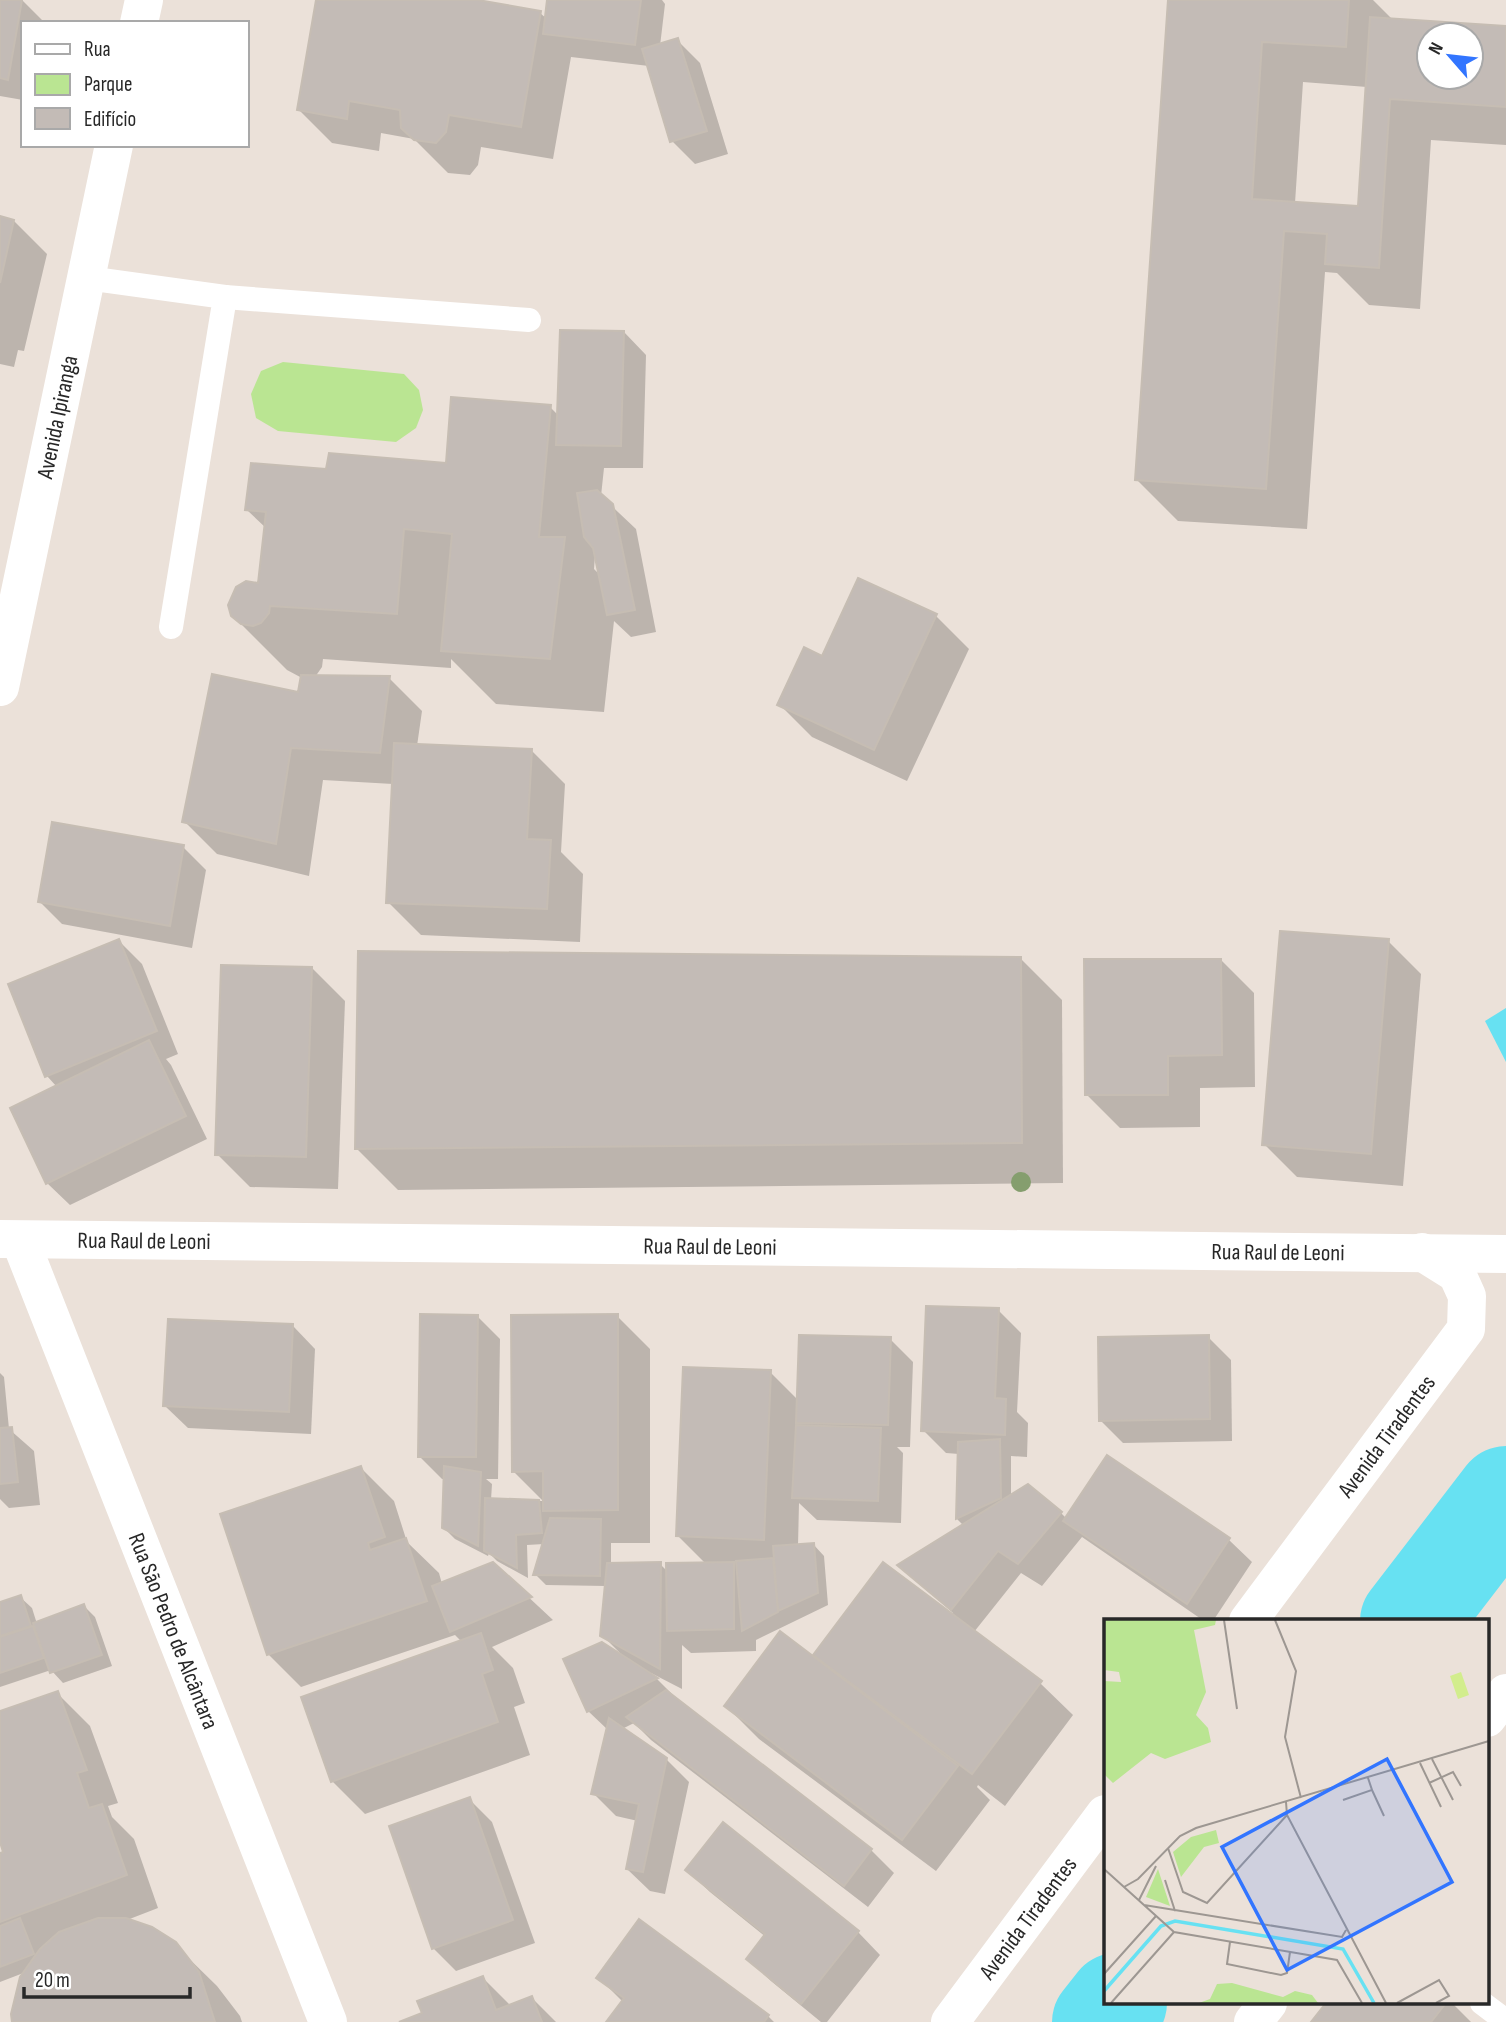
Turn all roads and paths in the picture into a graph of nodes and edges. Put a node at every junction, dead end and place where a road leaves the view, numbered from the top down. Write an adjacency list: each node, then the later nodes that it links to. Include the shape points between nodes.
1 (144, 0): 2 (main road)
2 (139, 21)
3 (114, 147): 4 (main road, Avenida Ipiranga)
4 (87, 278): 5 (lane); 8 (main road, Avenida Ipiranga)
5 (225, 297): 6 (lane); 7 (lane)
6 (529, 320)
7 (172, 627)
8 (0, 687)
9 (10, 1239): 10 (main road, Rua Raul de Leoni); 19 (main road, Rua São Pedro de Alcântara)
10 (1422, 1252): 11 (main road, Rua Raul de Leoni); 12 (main road, Avenida Tiradentes, via 1457,1274 1466,1296 1466,1329)
11 (1506, 1254)
12 (1249, 1619)
13 (1506, 1693): 14 (main road)
14 (1488, 1717)
15 (1104, 1815): 20 (main road, Avenida Tiradentes)
16 (1267, 2004): 21 (main road)
17 (1483, 2004): 18 (lane)
18 (1506, 2021)
19 (328, 2022)
20 (950, 2022)
21 (1253, 2022)

